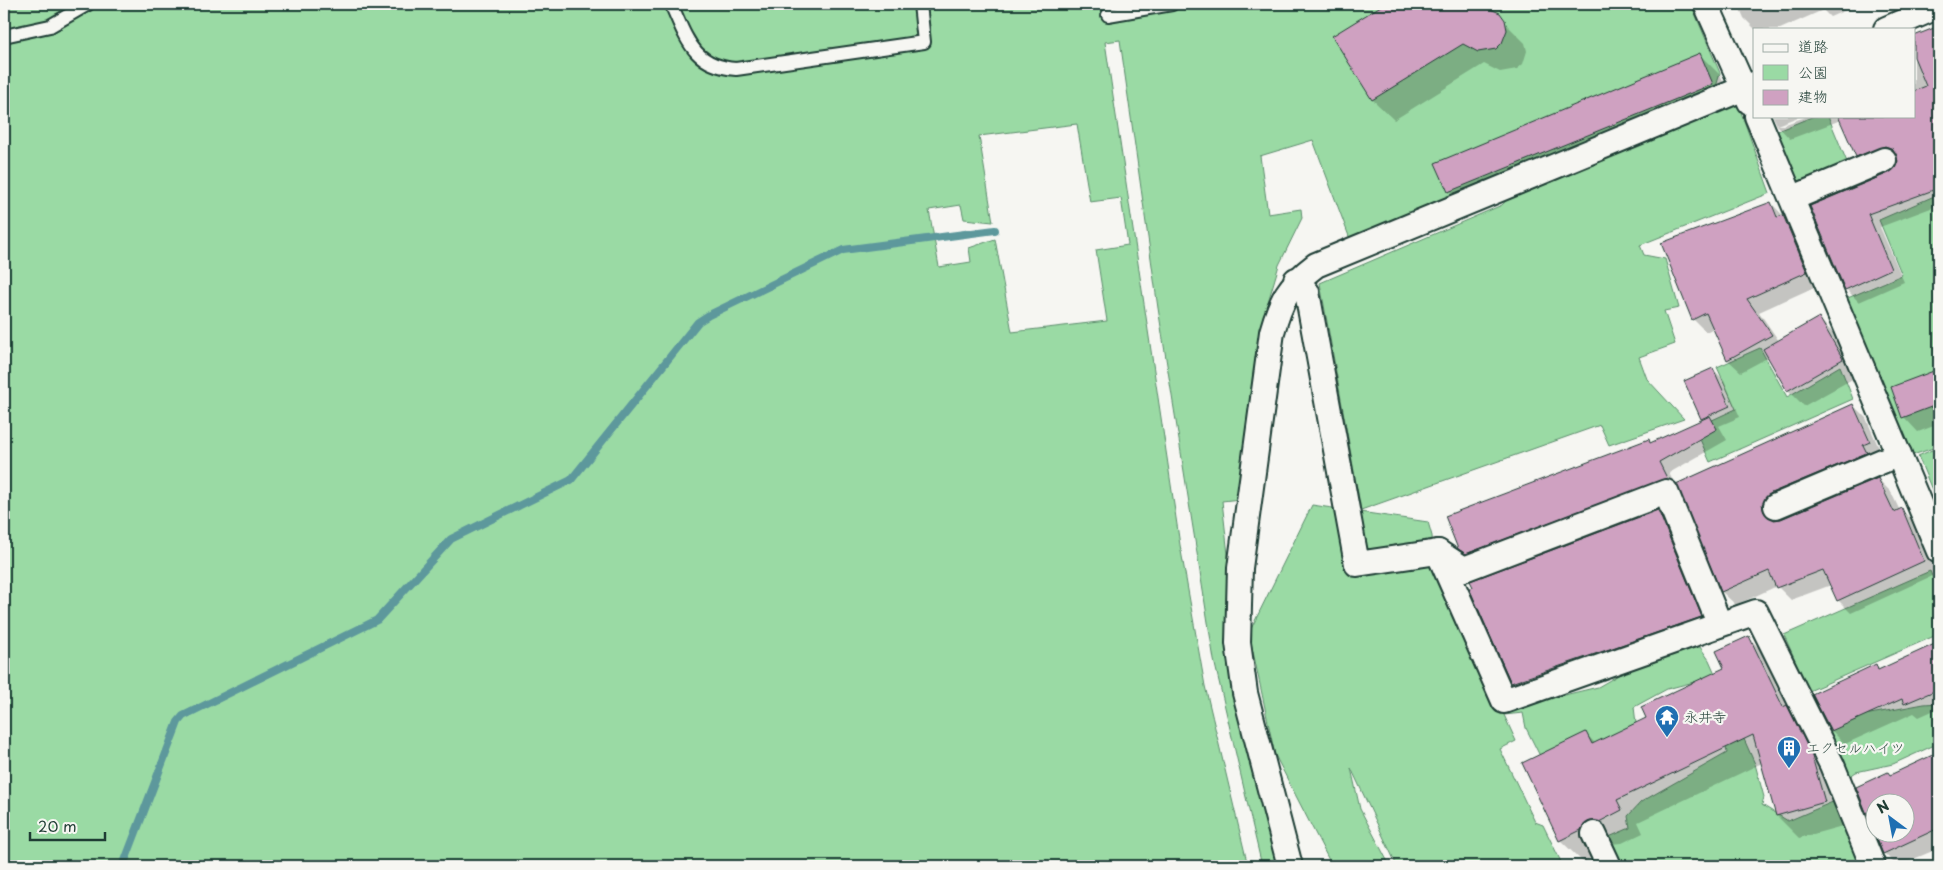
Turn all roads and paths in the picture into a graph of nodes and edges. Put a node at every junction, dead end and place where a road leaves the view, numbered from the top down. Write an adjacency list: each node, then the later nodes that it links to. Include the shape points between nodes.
1 (88, 4): 9 (lane, via 50,26)
2 (671, 4): 3 (lane, via 692,47 704,60 718,68 736,69 924,42)
3 (920, 4)
4 (1172, 4): 7 (lane)
5 (1706, 4): 10 (street)
6 (1939, 6): 8 (street)
7 (1108, 16)
8 (1888, 28)
9 (4, 36)
10 (1749, 86): 11 (street); 15 (street, via 1336,256 1316,265)
11 (1753, 105)
12 (1758, 118): 14 (street)
13 (1884, 160): 14 (street)
14 (1793, 198): 16 (street)
15 (1296, 280): 19 (street, via 1307,292 1357,564); 22 (street, via 1278,309 1272,332 1240,568 1238,644 1245,693)
16 (1899, 454): 17 (street); 18 (street)
17 (1776, 506)
18 (1939, 551)
19 (1438, 552): 20 (street, via 1464,569 1666,492); 20 (street, via 1504,701)
20 (1719, 623): 24 (street, via 1756,612 1832,765)
21 (1594, 834): 23 (street)
22 (1290, 866)
23 (1609, 866)
24 (1873, 866)

